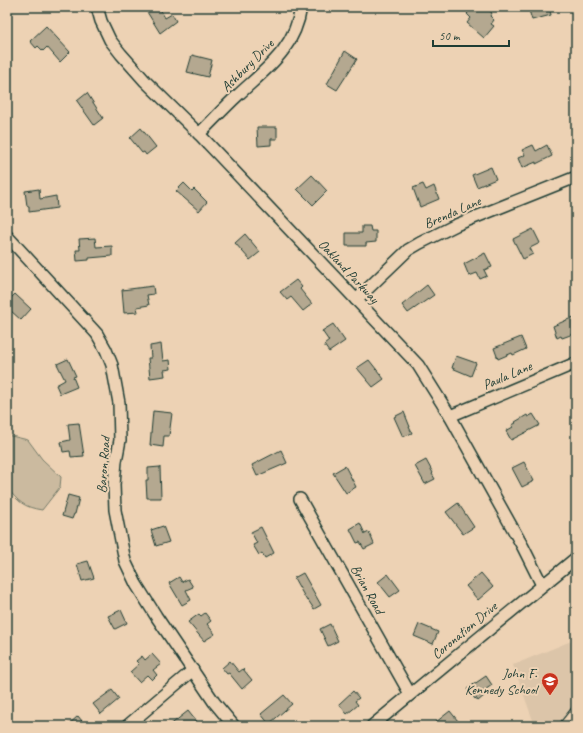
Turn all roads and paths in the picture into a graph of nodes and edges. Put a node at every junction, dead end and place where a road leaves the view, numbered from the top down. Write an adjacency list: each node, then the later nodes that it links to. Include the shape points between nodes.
1 (97, 7): 3 (street, Oakland Parkway, via 100,20 120,54)
2 (301, 7): 3 (street, Ashbury Drive, via 296,28 286,48)
3 (199, 134): 6 (street, Oakland Parkway)
4 (576, 177): 6 (street, Brenda Lane, via 456,225 420,243 408,250)
5 (8, 238): 12 (street, Baron Road, via 96,334 106,350 112,365 119,403 120,440 114,485 115,510 125,560 136,584)
6 (356, 300): 8 (street, Oakland Parkway, via 418,365)
7 (576, 363): 8 (street, Paula Lane)
8 (450, 416): 11 (street, Oakland Parkway)
9 (300, 499): 13 (street, Brian Road)
10 (576, 558): 11 (street, Coronation Drive)
11 (542, 585): 13 (street, Coronation Drive)
12 (193, 670): 15 (street); 16 (street, Baron Road)
13 (410, 694): 17 (street, Coronation Drive)
14 (576, 708): 18 (lane)
15 (127, 726)
16 (234, 726)
17 (372, 726)
18 (564, 726)

